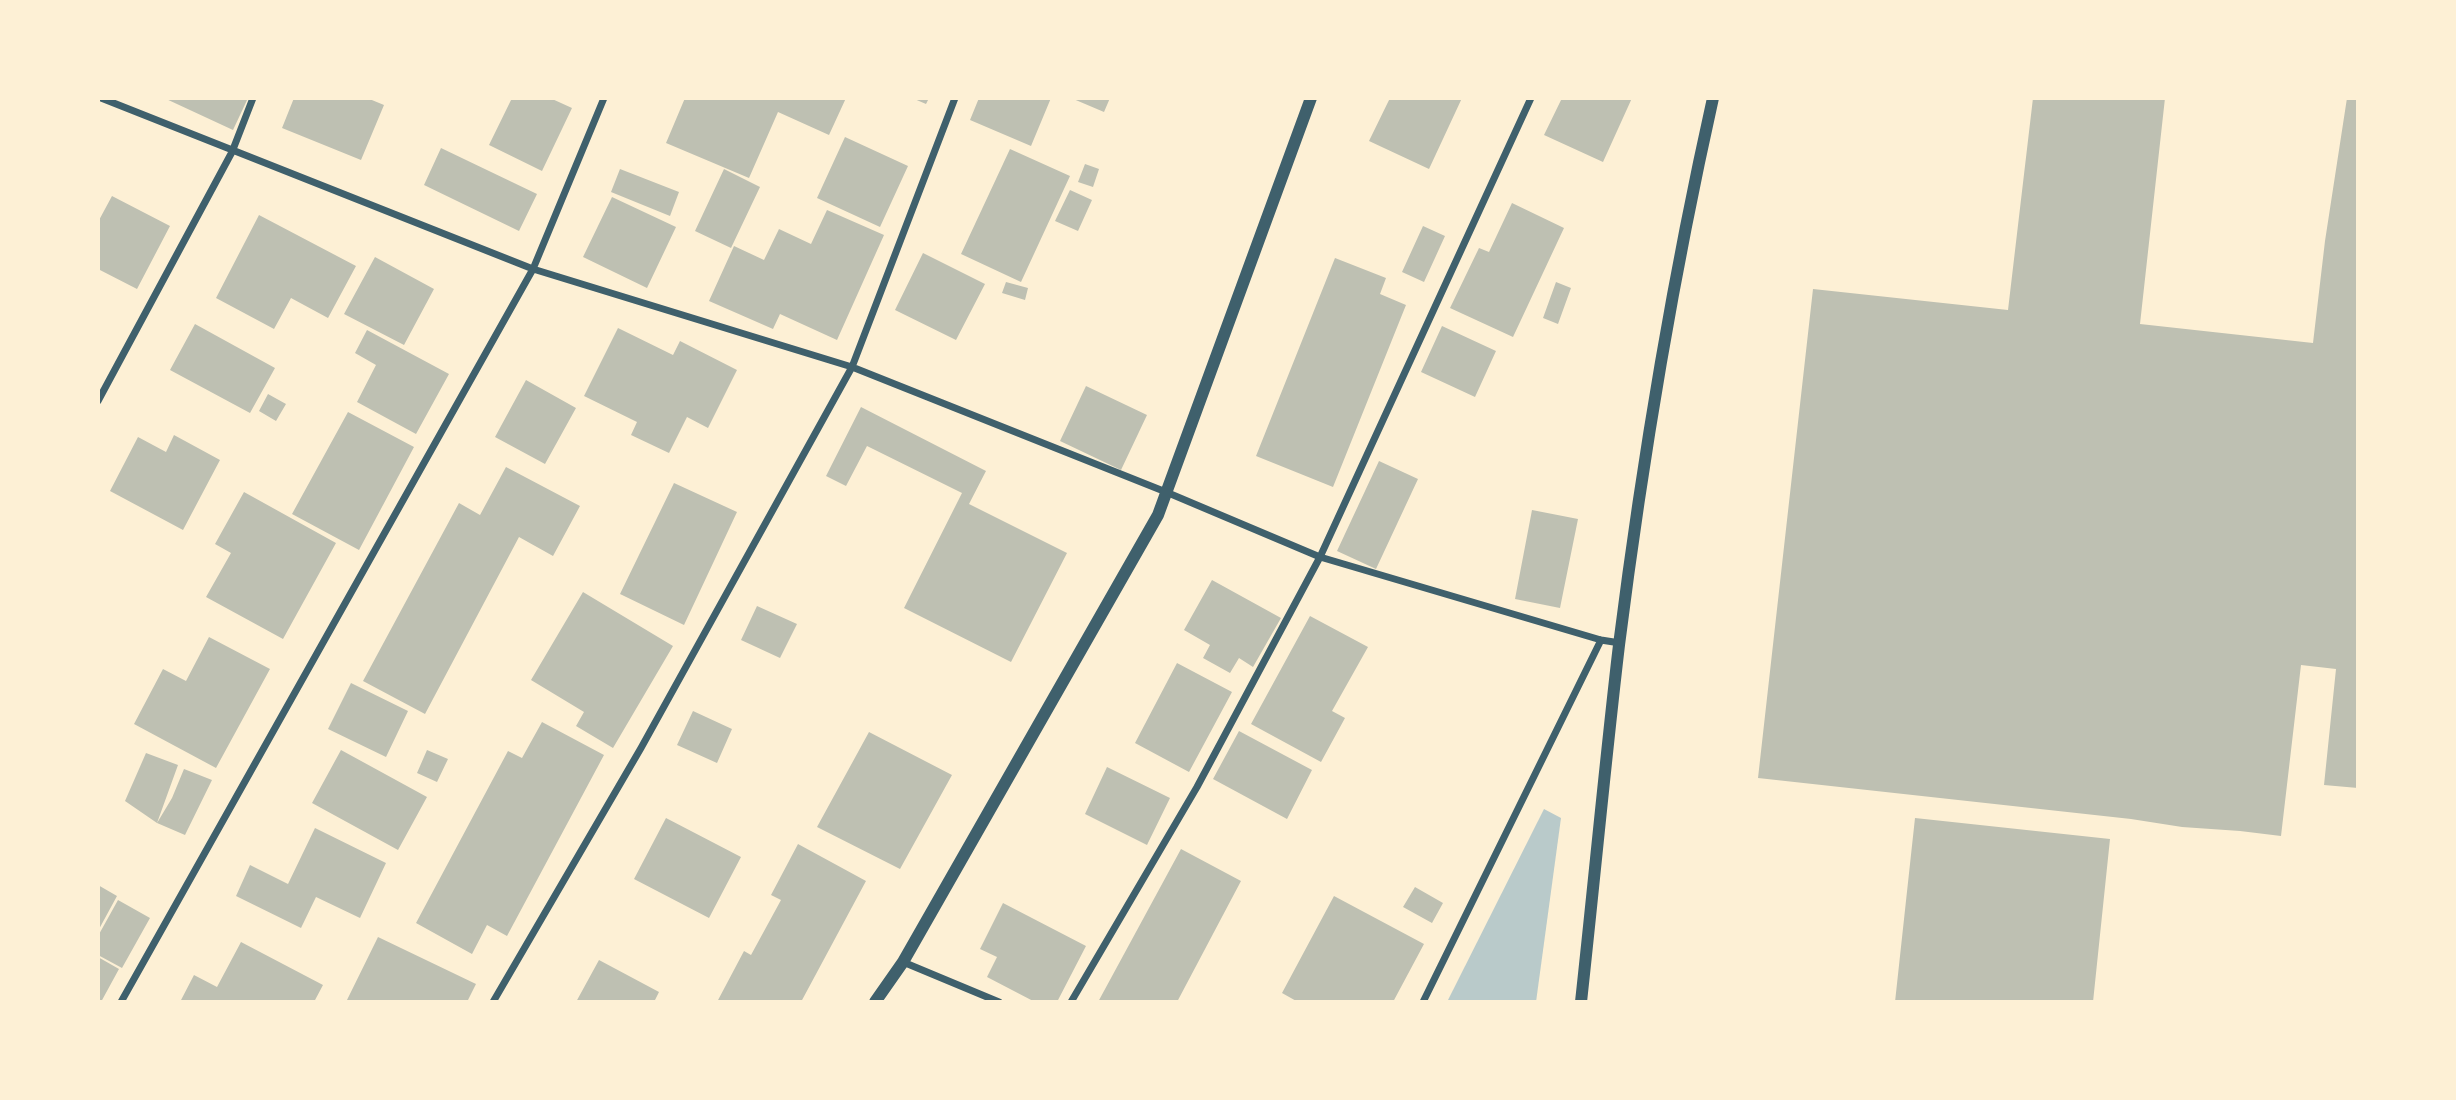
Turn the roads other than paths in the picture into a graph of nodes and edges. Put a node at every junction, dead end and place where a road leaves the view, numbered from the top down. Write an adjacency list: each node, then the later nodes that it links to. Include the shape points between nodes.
1 (101, 98): 8 (street)
2 (253, 98): 8 (street)
3 (604, 98): 9 (street)
4 (955, 98): 10 (street)
5 (1311, 98): 12 (street)
6 (1531, 98): 13 (street)
7 (1710, 99): 15 (street, via 1680,257)
8 (232, 152): 9 (street); 11 (street)
9 (533, 269): 10 (street); 17 (street)
10 (852, 367): 12 (street); 18 (street, via 641,748)
11 (98, 401)
12 (1166, 492): 13 (street); 16 (street, via 1158,515)
13 (1320, 557): 14 (street); 21 (street, via 1198,787)
14 (1601, 640): 15 (street); 22 (street)
15 (1620, 643): 23 (street)
16 (903, 962): 19 (street); 20 (street)
17 (121, 1002)
18 (493, 1002)
19 (875, 1002)
20 (999, 1002)
21 (1071, 1002)
22 (1423, 1002)
23 (1581, 1002)

